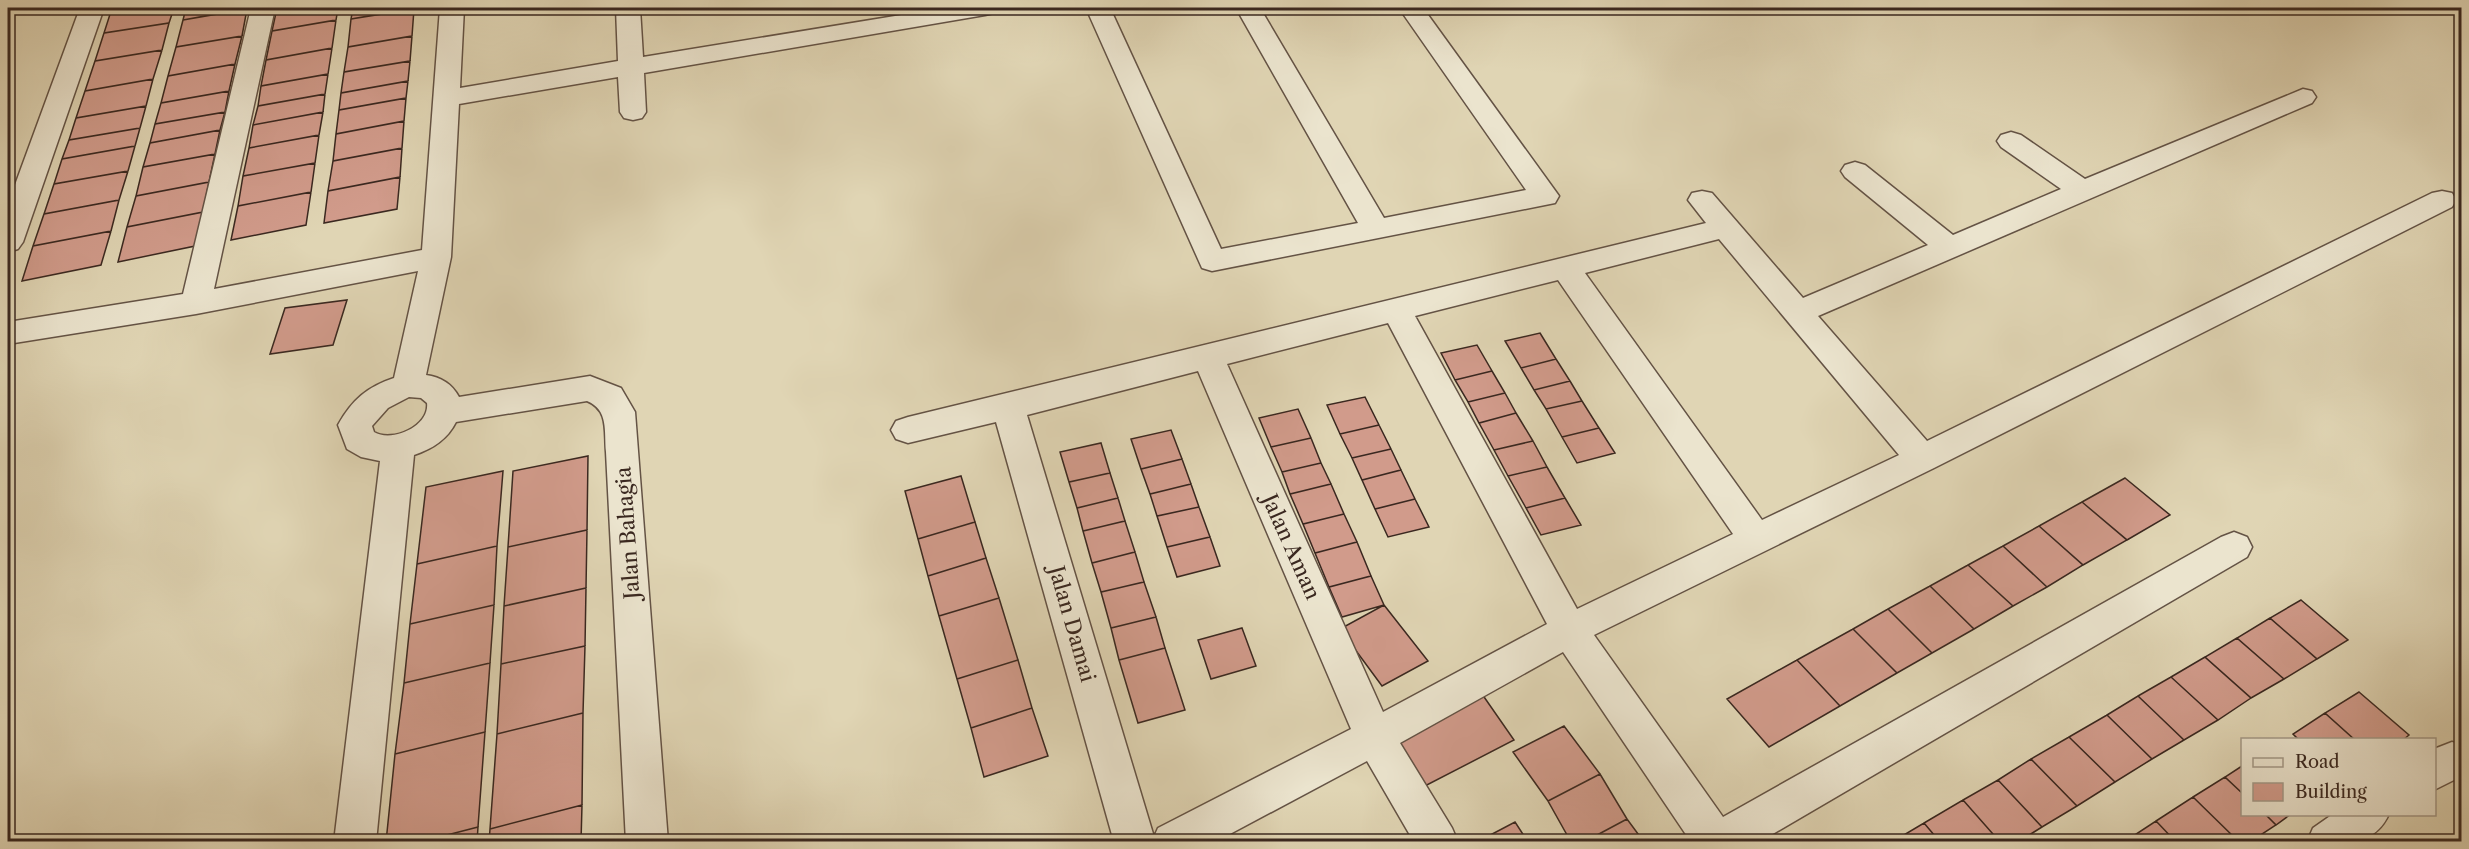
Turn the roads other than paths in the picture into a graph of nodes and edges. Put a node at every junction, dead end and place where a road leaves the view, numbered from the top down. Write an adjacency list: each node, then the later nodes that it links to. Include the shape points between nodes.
1 (92, 8): 20 (street)
2 (263, 8): 24 (street)
3 (452, 8): 11 (street)
4 (627, 8): 9 (street)
5 (985, 8): 9 (street)
6 (1098, 8): 19 (street, via 1212,261)
7 (1248, 8): 19 (street)
8 (1411, 8): 19 (street, via 1545,196)
9 (631, 68): 11 (street); 12 (street)
10 (2303, 97): 15 (street)
11 (446, 98): 22 (street)
12 (633, 112)
13 (2011, 141): 15 (street)
14 (1855, 171): 21 (street)
15 (2082, 191): 21 (street)
16 (2442, 200): 34 (street)
17 (1702, 201): 18 (street)
18 (1725, 228): 23 (street); 26 (street)
19 (1376, 229)
20 (8, 242)
21 (1950, 248): 26 (street)
22 (436, 257): 24 (street); 29 (street)
23 (1566, 269): 25 (street); 35 (street)
24 (196, 303): 27 (street)
25 (1397, 311): 28 (street); 37 (street)
26 (1797, 313): 34 (street)
27 (8, 333)
28 (1208, 357): 30 (street); 38 (street, Jalan Aman)
29 (408, 385): 31 (street, via 429,387 443,397); 33 (street, via 384,393 365,408 355,424 358,440 374,448)
30 (1008, 407): 32 (street); 42 (street, Jalan Damai)
31 (444, 412): 33 (street, via 435,427); 41 (street, Jalan Bahagia, via 590,388 610,397 619,412)
32 (908, 430)
33 (398, 448): 40 (street)
34 (1922, 459): 35 (street)
35 (1756, 540): 37 (street)
36 (2234, 548): 45 (street)
37 (1569, 630): 38 (street); 45 (street)
38 (1374, 737): 43 (street); 44 (street, Jalan Aman)
39 (2366, 816): 46 (street)
40 (355, 842)
41 (647, 842)
42 (1136, 842)
43 (1173, 842)
44 (1437, 842)
45 (1717, 842)
46 (2328, 842)

